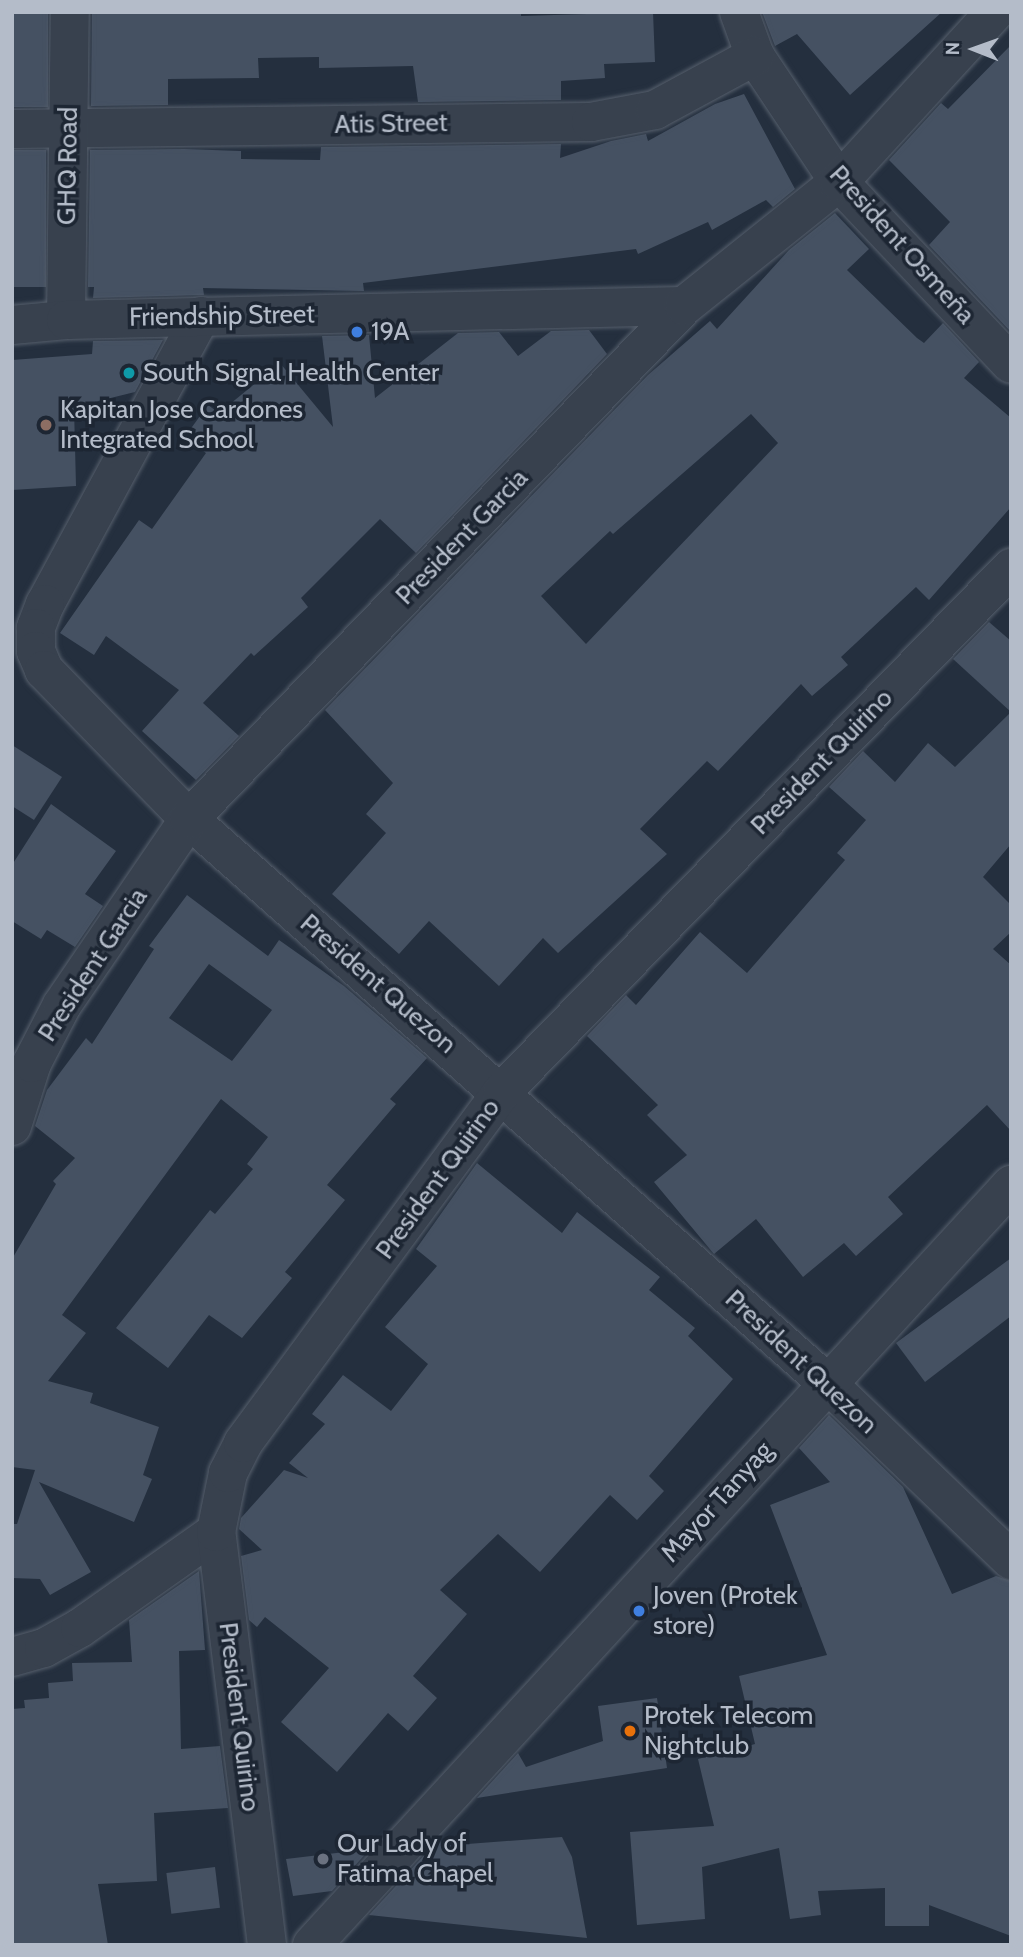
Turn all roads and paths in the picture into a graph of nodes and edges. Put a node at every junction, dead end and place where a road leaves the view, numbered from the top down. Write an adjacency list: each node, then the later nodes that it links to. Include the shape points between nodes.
1 (70, 12): 6 (street, GHQ Road)
2 (739, 12): 4 (street, President Osmeña)
3 (995, 12): 7 (street, President Garcia)
4 (755, 56): 6 (street, Atis Street, via 655,110 591,122); 7 (street, President Osmeña)
5 (12, 129): 6 (street, Atis Street)
6 (68, 129): 10 (street, GHQ Road)
7 (839, 181): 8 (street, President Garcia); 12 (street, President Osmeña)
8 (684, 306): 9 (street, Friendship Street); 14 (street, President Garcia)
9 (201, 316): 10 (street, Friendship Street); 14 (street, President Quezon, via 36,628 36,650 44,670)
10 (66, 320): 11 (street, Friendship Street)
11 (12, 325)
12 (1011, 364)
13 (1011, 568): 15 (street, President Quirino)
14 (189, 819): 15 (street, President Quezon); 16 (street, President Garcia, via 62,1005 32,1063)
15 (502, 1093): 18 (street, President Quezon); 19 (street, President Quirino, via 243,1443 228,1473)
16 (13, 1122)
17 (1011, 1185): 18 (street, Mayor Tanyag)
18 (826, 1382): 20 (street, President Quezon); 23 (street, Mayor Tanyag)
19 (216, 1532): 21 (street, via 80,1628 44,1648); 22 (street, President Quirino)
20 (1011, 1560)
21 (12, 1657)
22 (267, 1945)
23 (312, 1945)

